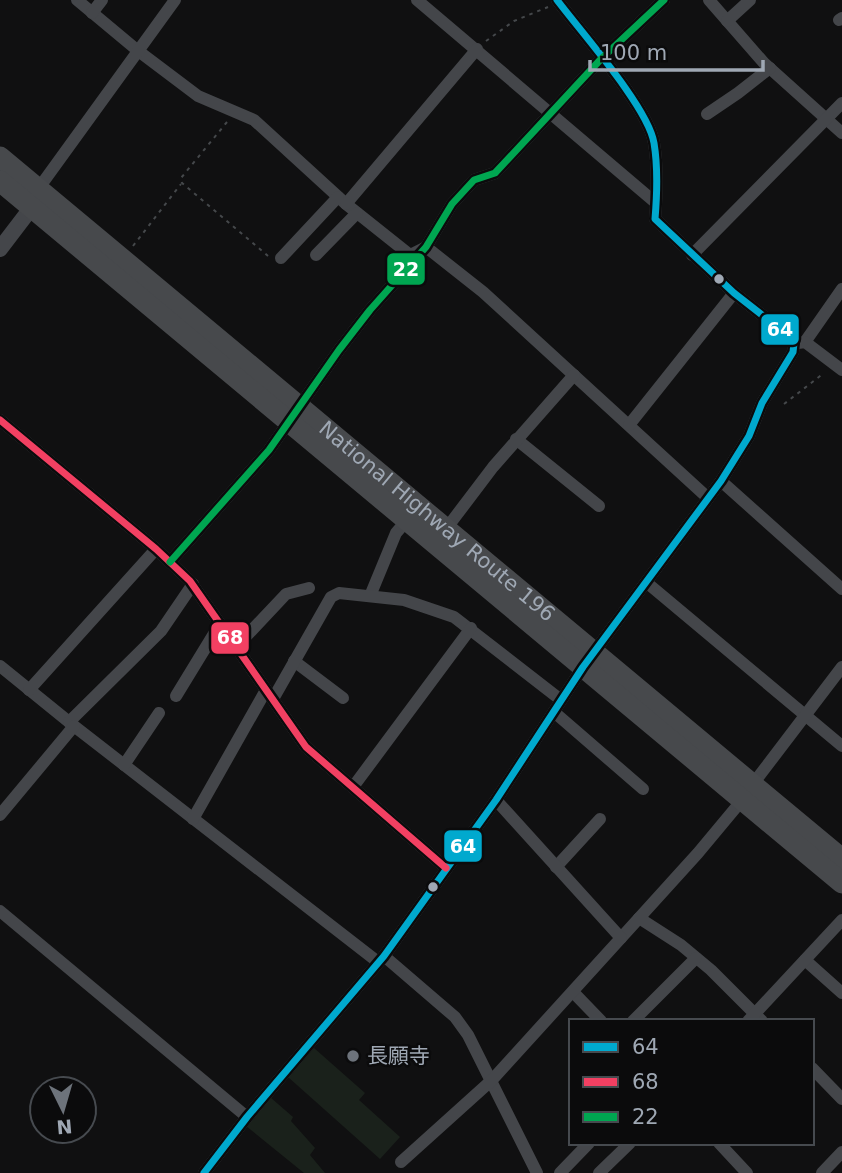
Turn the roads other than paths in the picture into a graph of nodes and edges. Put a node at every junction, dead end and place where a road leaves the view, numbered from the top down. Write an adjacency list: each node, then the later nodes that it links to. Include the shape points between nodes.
1 (77, 0): 9 (street)
2 (102, 0): 9 (street)
3 (175, 0): 12 (street)
4 (417, 0): 11 (street)
5 (664, 0): 13 (street)
6 (709, 0): 10 (street)
7 (750, 0): 10 (street)
8 (558, 1): 13 (street)
9 (92, 13): 12 (street)
10 (727, 21): 14 (street)
11 (477, 49): 16 (street); 23 (street)
12 (137, 50): 22 (street); 23 (street, via 198,96 254,120)
13 (601, 59): 16 (street); 24 (street, via 648,124 654,142)
14 (769, 68): 17 (street); 18 (street)
15 (842, 103): 18 (street)
16 (550, 112): 24 (street); 26 (street, via 495,173 474,180 452,204)
17 (707, 114)
18 (825, 119): 19 (street); 29 (street)
19 (842, 133)
20 (0, 157): 22 (highway, National Highway Route 196)
21 (0, 181): 22 (highway, National Highway Route 196)
22 (34, 197): 27 (street); 36 (highway, National Highway Route 196); 36 (highway, National Highway Route 196, via 123,260)
23 (342, 200): 25 (street); 30 (street)
24 (656, 203): 29 (street, via 655,219)
25 (357, 213): 26 (street, via 410,256); 28 (street)
26 (426, 247): 35 (street); 36 (street, via 346,340)
27 (0, 248)
28 (316, 255)
29 (692, 255): 32 (street)
30 (281, 258)
31 (842, 289): 33 (street)
32 (734, 293): 33 (street); 38 (street)
33 (800, 343): 34 (street); 40 (street)
34 (839, 368)
35 (574, 375): 38 (street); 39 (street)
36 (296, 414): 43 (highway, National Highway Route 196); 44 (highway, National Highway Route 196); 46 (street)
37 (0, 420): 45 (street)
38 (629, 425): 41 (street)
39 (516, 439): 42 (street); 44 (street)
40 (721, 481): 41 (street); 50 (street)
41 (708, 498): 47 (street)
42 (599, 506)
43 (408, 519): 51 (street, via 396,533); 55 (highway, National Highway Route 196)
44 (446, 529): 55 (highway, National Highway Route 196)
45 (156, 549): 46 (street); 59 (street)
46 (170, 562): 48 (street)
47 (646, 582): 55 (street); 66 (street)
48 (193, 584): 52 (street); 67 (street, via 161,631)
49 (309, 588): 54 (street, via 286,594)
50 (842, 589)
51 (370, 596): 53 (street, via 404,600 454,617); 56 (street, via 339,593 331,597)
52 (220, 624): 54 (street); 61 (street)
53 (471, 628): 63 (street); 70 (street)
54 (236, 647): 60 (street)
55 (588, 659): 63 (street); 72 (highway, National Highway Route 196)
56 (295, 661): 60 (street); 62 (street)
57 (0, 666): 59 (street)
58 (842, 667): 66 (street)
59 (29, 690): 67 (street)
60 (270, 694): 70 (street, via 306,747); 75 (street)
61 (176, 696)
62 (343, 698)
63 (561, 700): 64 (street)
64 (554, 712): 71 (street); 73 (street)
65 (159, 713): 69 (street)
66 (805, 716): 68 (street); 72 (street)
67 (72, 724): 69 (street); 74 (street)
68 (842, 746)
69 (124, 765): 75 (street)
70 (353, 787): 78 (street)
71 (643, 789)
72 (748, 792): 79 (highway, National Highway Route 196); 81 (street)
73 (496, 800): 77 (street); 78 (street)
74 (0, 815)
75 (193, 819): 85 (street)
76 (600, 819): 77 (street)
77 (556, 867): 83 (street)
78 (446, 868): 85 (street)
79 (841, 877)
80 (0, 911): 95 (street)
81 (639, 918): 83 (street); 84 (street)
82 (842, 920): 86 (street)
83 (621, 938): 87 (street)
84 (696, 958): 90 (street); 91 (street)
85 (381, 959): 93 (street, via 455,1017); 95 (street)
86 (805, 960): 88 (street); 91 (street)
87 (573, 992): 89 (street); 93 (street)
88 (842, 993)
89 (599, 1019)
90 (635, 1019)
91 (755, 1019)
92 (814, 1070): 94 (street)
93 (492, 1080): 100 (street); 102 (street)
94 (842, 1099)
95 (247, 1117): 101 (street)
96 (587, 1145): 103 (street)
97 (628, 1145): 104 (street)
98 (721, 1145): 105 (street)
99 (842, 1152): 106 (street)
100 (401, 1162)
101 (204, 1173)
102 (537, 1173)
103 (560, 1173)
104 (599, 1173)
105 (747, 1173)
106 (821, 1173)

